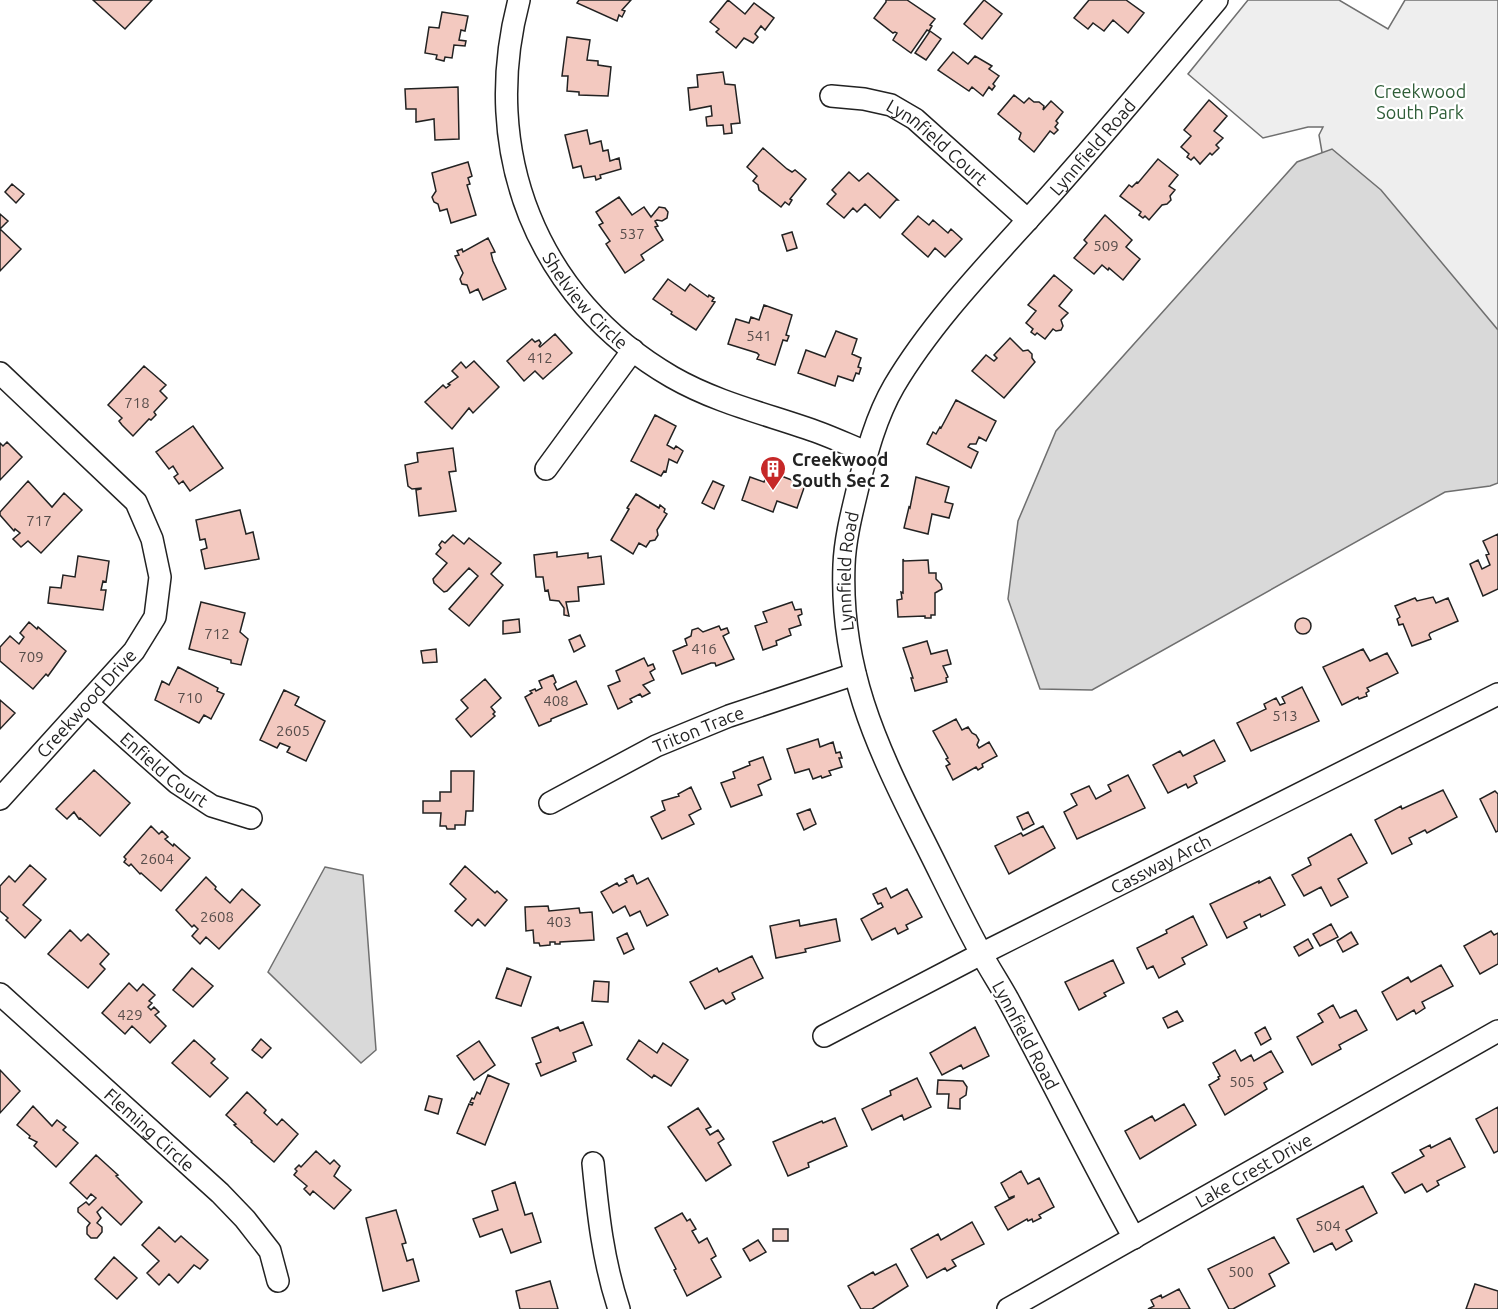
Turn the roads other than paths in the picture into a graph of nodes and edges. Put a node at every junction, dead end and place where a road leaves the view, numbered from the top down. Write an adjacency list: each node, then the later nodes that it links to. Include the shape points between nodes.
1 (519, 0): 5 (street, Shelview Circle, via 506,82 514,172 523,200 550,258 576,295 607,330)
2 (1217, 0): 4 (street, Lynnfield Road)
3 (831, 96): 4 (street, Lynnfield Court, via 891,105 915,119)
4 (1028, 220): 7 (street, Lynnfield Road, via 925,340 894,386)
5 (633, 350): 7 (street, Shelview Circle, via 674,378 727,403); 8 (street)
6 (0, 373): 11 (street, Creekwood Drive, via 136,502 152,539 160,577 154,617 134,651)
7 (866, 452): 9 (street, Lynnfield Road, via 844,563 845,604)
8 (546, 469)
9 (855, 674): 13 (street, Triton Trace, via 729,716 656,746); 15 (street, Lynnfield Road, via 890,771)
10 (1498, 694): 15 (street, Cassway Arch)
11 (87, 703): 12 (street, Creekwood Drive); 14 (street, Enfield Court, via 177,783 212,806)
12 (0, 799)
13 (550, 803)
14 (251, 818)
15 (981, 954): 18 (street, Cassway Arch); 20 (street, Lynnfield Road)
16 (0, 994): 21 (street, Fleming Circle, via 220,1193 270,1251)
17 (1498, 1031): 20 (street, Lake Crest Drive)
18 (824, 1036)
19 (593, 1164): 22 (street, via 601,1241)
20 (1134, 1238): 23 (street, Lake Crest Drive)
21 (278, 1281)
22 (619, 1309)
23 (1008, 1309)

